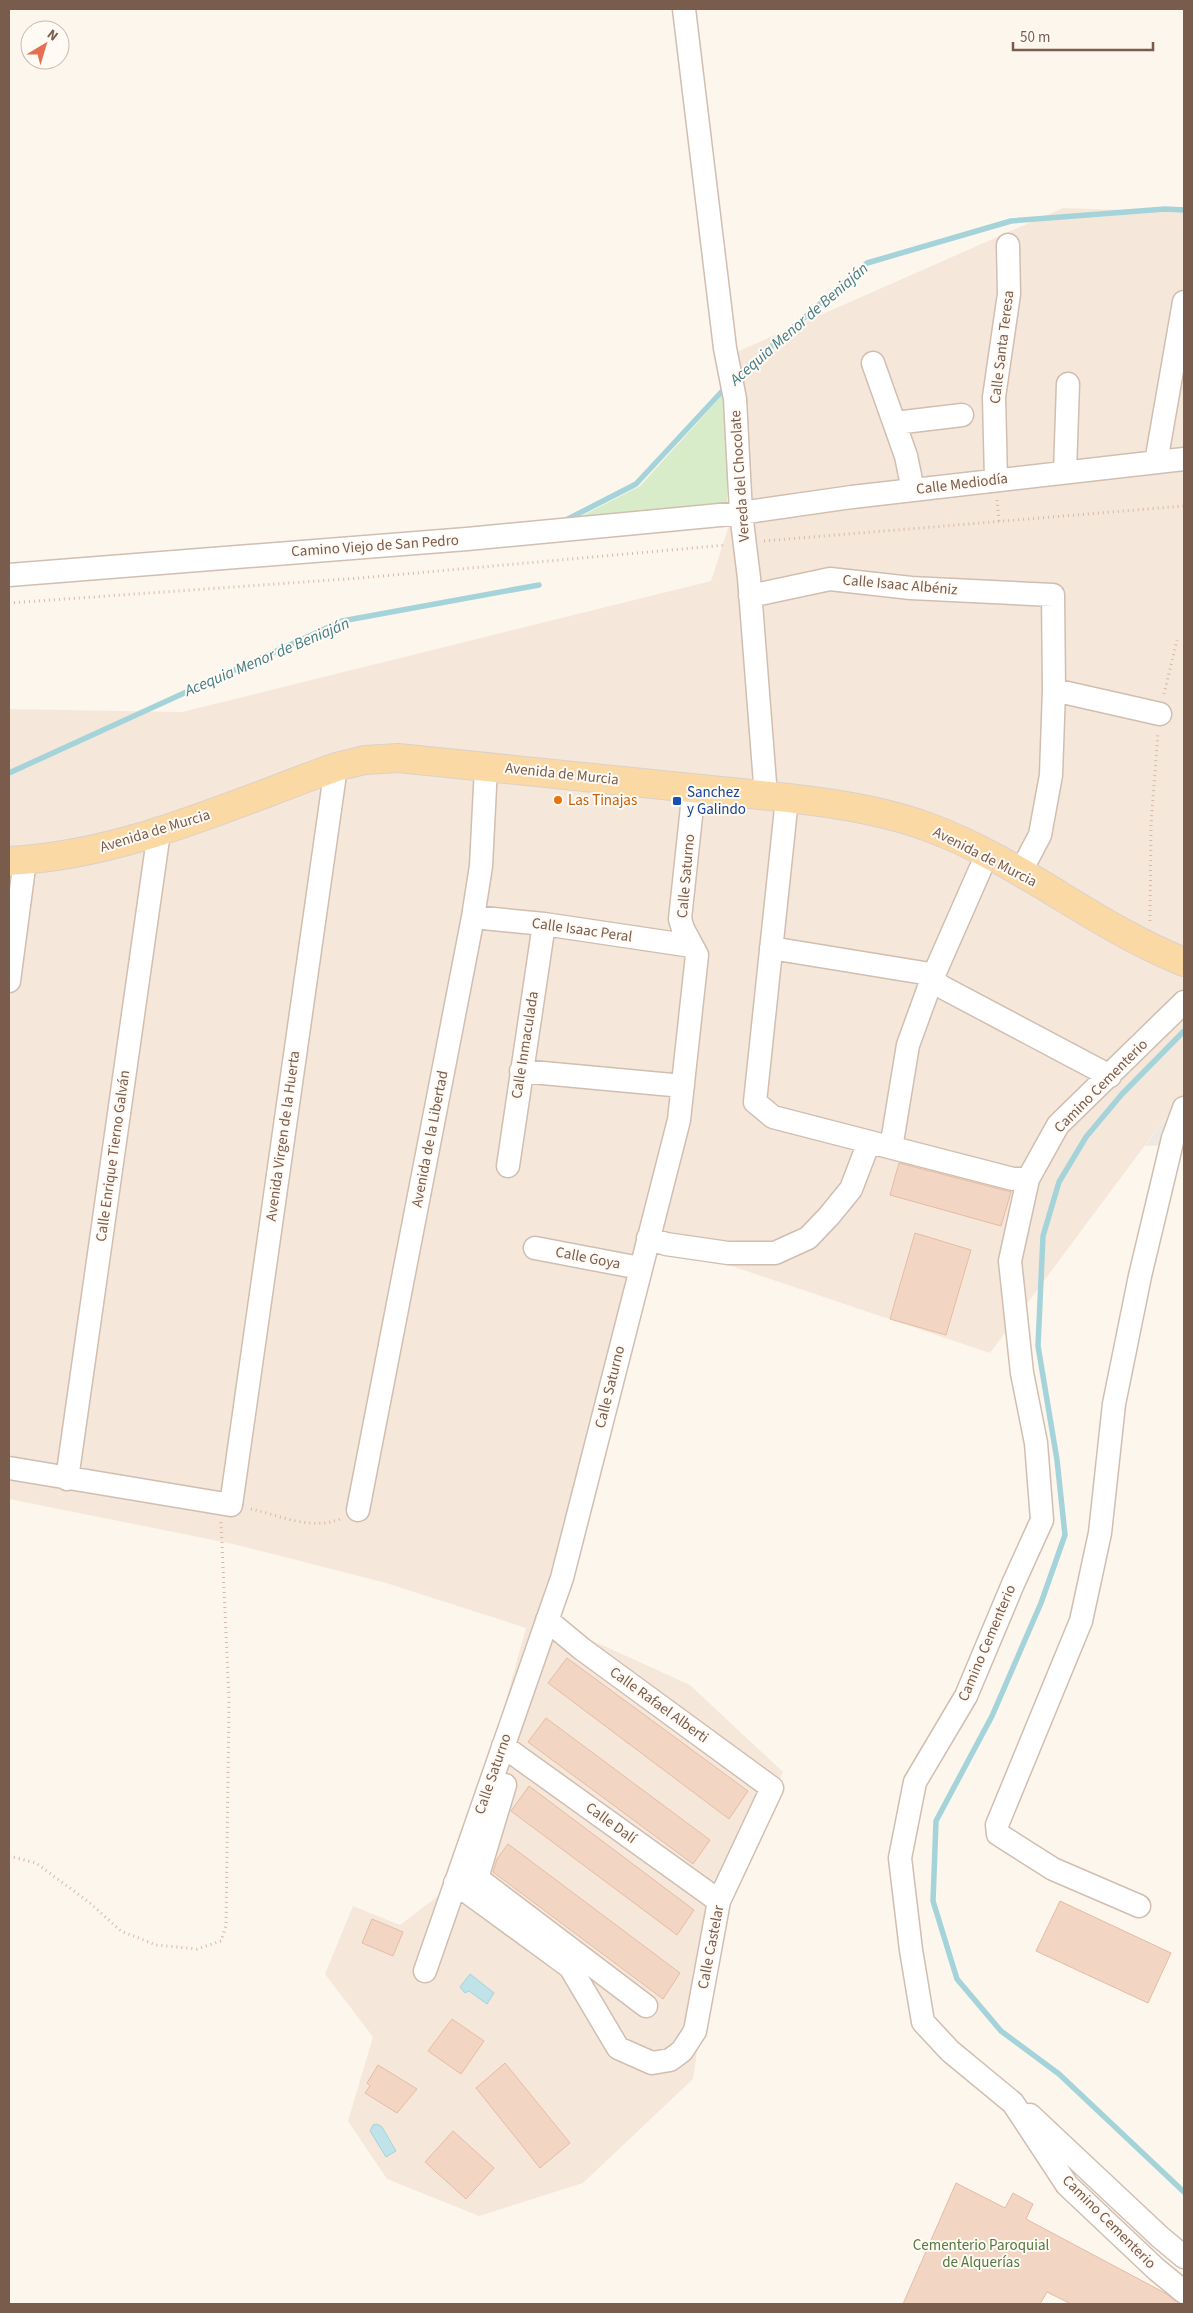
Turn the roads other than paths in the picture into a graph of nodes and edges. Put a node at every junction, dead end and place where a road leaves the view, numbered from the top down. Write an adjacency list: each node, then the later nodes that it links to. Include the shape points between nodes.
1 (684, 9): 13 (street, Vereda del Chocolate, via 725,348 735,399)
2 (1008, 245): 11 (street, Calle Santa Teresa, via 1009,294 994,398)
3 (1184, 302): 9 (street)
4 (873, 363): 7 (street)
5 (1068, 384): 10 (street)
6 (962, 415): 7 (street)
7 (895, 423): 12 (street)
8 (1184, 459): 9 (street, Calle Mediodía)
9 (1156, 462): 10 (street, Calle Mediodía)
10 (1065, 472): 11 (street, Calle Mediodía)
11 (996, 480): 12 (street, Calle Mediodía)
12 (913, 490): 13 (street, Calle Mediodía)
13 (740, 513): 14 (street, Camino Viejo de San Pedro, via 457,540); 15 (street, Vereda del Chocolate)
14 (9, 575)
15 (750, 596): 16 (street, Calle Isaac Albéniz, via 830,579 911,588 1052,595); 21 (street, Vereda del Chocolate)
16 (1054, 690): 17 (street); 25 (street, via 1051,775 1040,835)
17 (1160, 714)
18 (336, 767): 19 (main road, Avenida de Murcia, via 364,760 398,758); 22 (main road, Avenida de Murcia); 45 (street, Avenida Virgen de la Huerta, via 226,1503)
19 (486, 767): 20 (main road, Avenida de Murcia); 26 (street, Avenida de la Libertad, via 481,866)
20 (694, 788): 21 (main road, Avenida de Murcia); 28 (street, Calle Saturno, via 680,919)
21 (776, 797): 23 (main road, Avenida de Murcia, via 903,819 949,835); 29 (street, Vereda del Chocolate)
22 (159, 832): 24 (main road, Avenida de Murcia, via 101,849); 45 (street, Calle Enrique Tierno Galván)
23 (987, 854): 25 (main road, Avenida de Murcia); 31 (street)
24 (17, 861): 32 (street)
25 (1020, 873): 30 (main road, Avenida de Murcia, via 1150,947)
26 (472, 917): 27 (street, Calle Isaac Peral); 46 (street, Avenida de la Libertad)
27 (544, 924): 28 (street, Calle Isaac Peral); 34 (street, Calle Inmaculada)
28 (692, 946): 36 (street, Calle Saturno, via 697,955)
29 (771, 948): 31 (street, via 924,973); 38 (street, Vereda del Chocolate, via 755,1102 772,1117)
30 (1184, 962)
31 (932, 979): 35 (street); 38 (street, via 908,1045 893,1136)
32 (9, 981)
33 (1184, 1002): 35 (street, Camino Cementerio)
34 (521, 1071): 36 (street); 39 (street, Calle Inmaculada)
35 (1110, 1076): 40 (street, Camino Cementerio, via 1058,1125)
36 (683, 1086): 41 (street, Calle Saturno, via 679,1120)
37 (1184, 1108): 52 (street, via 1173,1138 1140,1276 1116,1395 1100,1533 1081,1621 997,1825 998,1834 1052,1869)
38 (879, 1144): 40 (street, via 1013,1179); 41 (street, via 851,1189 808,1238 774,1253 728,1253 666,1244)
39 (508, 1166)
40 (1028, 1179): 55 (street, Camino Cementerio, via 1010,1261 1022,1373 1036,1443 1042,1520 966,1696 915,1782 900,1858 923,2022 950,2051)
41 (648, 1238): 43 (street, Calle Saturno)
42 (536, 1248): 43 (street, Calle Goya)
43 (640, 1268): 47 (street, Calle Saturno, via 562,1578)
44 (9, 1468): 45 (street)
45 (67, 1479)
46 (358, 1510)
47 (547, 1620): 48 (street, Calle Saturno); 49 (street, Calle Rafael Alberti)
48 (508, 1750): 50 (street, Calle Saturno); 51 (street, Calle Dalí); 54 (street, via 477,1878)
49 (772, 1788): 51 (street, Calle Castelar)
50 (455, 1883): 51 (street, Calle Castelar, via 570,1967 618,2048 652,2063 676,2056 695,2031); 53 (street, Calle Saturno)
51 (719, 1901)
52 (1139, 1906)
53 (425, 1971)
54 (646, 2006)
55 (1013, 2103): 56 (street, via 1034,2117); 57 (street, Camino Cementerio, via 1066,2185)
56 (1184, 2257)
57 (1184, 2292)

